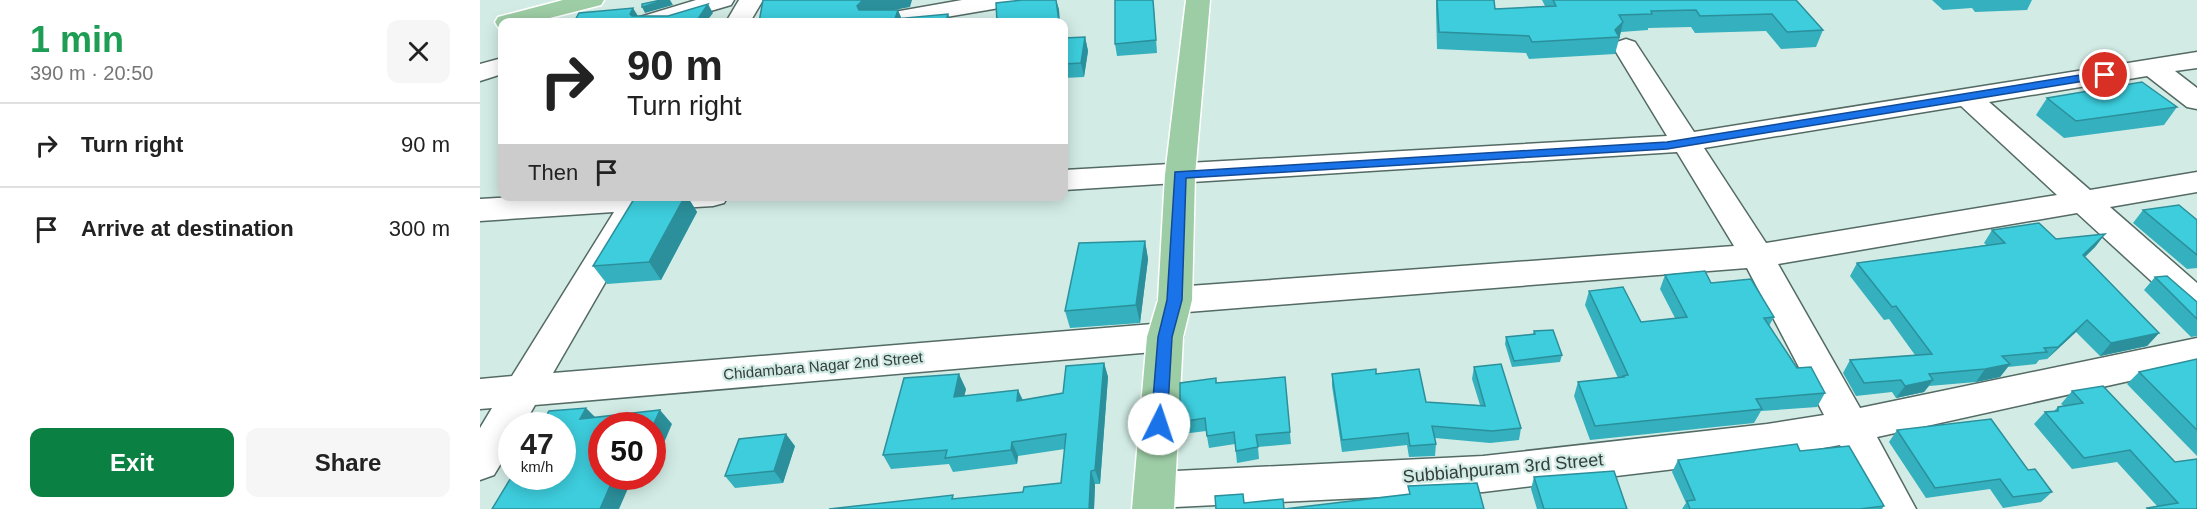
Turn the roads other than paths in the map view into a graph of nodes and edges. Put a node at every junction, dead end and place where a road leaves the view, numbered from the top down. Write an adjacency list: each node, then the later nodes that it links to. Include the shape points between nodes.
1 (553, 0): 11 (main road)
2 (592, 0): 7 (main road)
3 (722, 0): 8 (street)
4 (751, 0): 9 (street)
5 (1005, 0): 10 (street)
6 (1198, 0): 22 (main road)
7 (524, 18)
8 (662, 18)
9 (740, 18)
10 (900, 18)
11 (480, 19)
12 (498, 25): 13 (main road)
13 (480, 30)
14 (1626, 46): 21 (street)
15 (2197, 60): 17 (street)
16 (498, 67): 18 (street)
17 (2152, 67): 19 (street); 20 (street)
18 (480, 73)
19 (1967, 97): 21 (street); 27 (street)
20 (2197, 101)
21 (1687, 142): 22 (street); 29 (street)
22 (1180, 175): 23 (street); 30 (main road)
23 (1068, 180)
24 (2197, 182): 27 (street)
25 (599, 201): 28 (street)
26 (637, 201): 34 (street)
27 (2082, 201): 29 (street); 31 (street)
28 (480, 210)
29 (1757, 256): 30 (street); 36 (street)
30 (1175, 300): 32 (main road)
31 (2197, 303)
32 (1165, 337): 34 (street, Chidambara Nagar 2nd Street); 38 (main road)
33 (2197, 352): 36 (street, Subbiahpuram 3rd Street)
34 (523, 391): 35 (street, Chidambara Nagar 2nd Street); 37 (street)
35 (480, 394)
36 (1850, 427): 38 (street, Subbiahpuram 3rd Street, via 1767,441 1483,474); 39 (street)
37 (480, 463)
38 (1154, 500)
39 (1895, 509)

